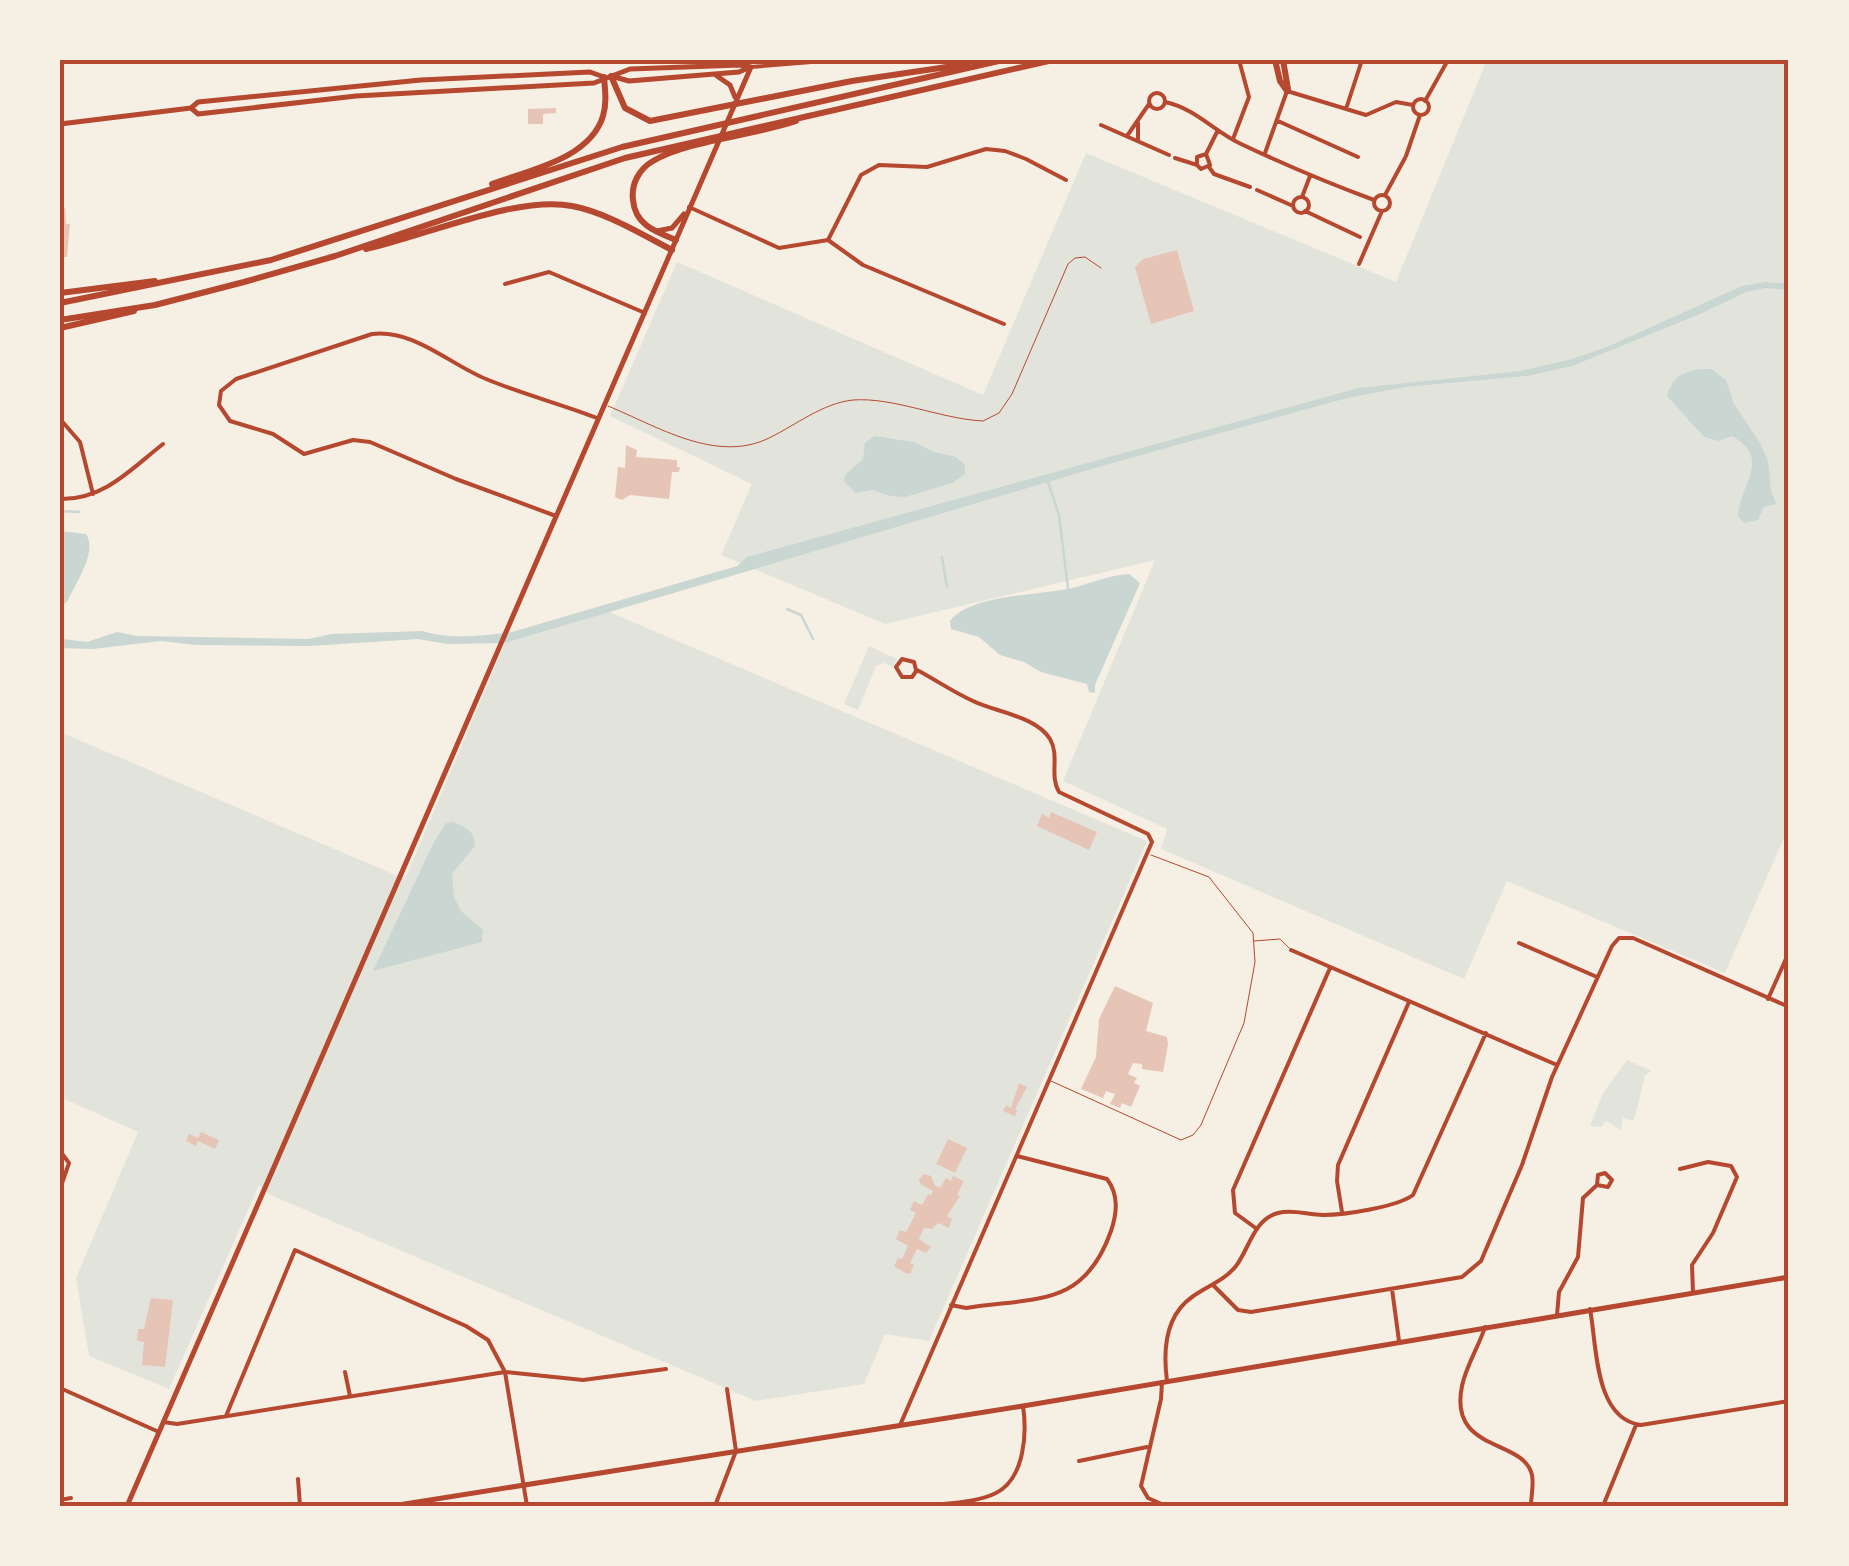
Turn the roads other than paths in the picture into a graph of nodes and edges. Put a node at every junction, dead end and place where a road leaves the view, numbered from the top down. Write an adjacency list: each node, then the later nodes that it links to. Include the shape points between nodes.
1 (836, 60): 9 (street)
2 (1053, 60): 24 (highway)
3 (1239, 60): 32 (street, via 1248,98)
4 (1276, 60): 14 (highway)
5 (1284, 60): 14 (highway)
6 (1362, 60): 23 (street)
7 (1448, 60): 19 (street)
8 (1000, 61): 11 (highway, via 650,120 625,108); 45 (highway, via 694,129)
9 (752, 64): 10 (main road); 11 (main road, via 630,69); 17 (main road)
10 (712, 74): 11 (main road, via 629,81); 17 (main road, via 730,85)
11 (608, 76): 12 (main road); 15 (main road, via 594,83); 45 (highway, via 603,116 583,143)
12 (356, 85): 13 (main road); 15 (main road)
13 (309, 88): 16 (main road); 22 (main road)
14 (1288, 91): 23 (street); 26 (street)
15 (356, 96): 16 (main road)
16 (310, 100): 22 (main road, via 198,114)
17 (736, 100): 50 (main road)
18 (1165, 102): 20 (street, via 1158,109); 20 (street, via 1155,94); 30 (street)
19 (1426, 102): 21 (street); 25 (street)
20 (1150, 104): 27 (street)
21 (1413, 105): 23 (street, via 1396,102 1366,115); 25 (street)
22 (191, 108): 28 (main road)
23 (1346, 109)
24 (822, 112): 53 (highway, via 648,163 632,200); 58 (highway, via 610,162)
25 (1420, 115): 46 (street)
26 (1278, 121): 34 (street); 37 (street)
27 (1138, 123): 31 (street); 33 (street)
28 (60, 124)
29 (1101, 125): 31 (street)
30 (1218, 130): 32 (street); 36 (street)
31 (1127, 136): 33 (street)
32 (1233, 139): 34 (street)
33 (1138, 141): 35 (street)
34 (1265, 153): 41 (street)
35 (1169, 154)
36 (1206, 154): 39 (street, via 1197,157); 40 (street)
37 (1358, 157)
38 (1176, 158): 39 (street)
39 (1197, 165): 40 (street)
40 (1209, 167): 43 (street)
41 (1310, 176): 47 (street); 48 (street)
42 (1066, 180): 56 (street, via 1026,159 986,149 927,167 879,165 861,175)
43 (1250, 187)
44 (1257, 190): 49 (street)
45 (468, 196): 61 (highway)
46 (1385, 196): 48 (street); 52 (street, via 1390,204)
47 (1302, 197): 49 (street); 51 (street)
48 (1374, 200): 52 (street)
49 (1293, 206): 51 (street)
50 (689, 207): 53 (main road, via 669,230); 55 (main road); 56 (street, via 778,248)
51 (1305, 211): 54 (street)
52 (1382, 211): 59 (street)
53 (651, 230): 55 (highway)
54 (1360, 237)
55 (676, 240): 57 (main road)
56 (828, 240): 68 (street, via 863,266)
57 (672, 250): 58 (highway, via 583,208 546,204); 66 (main road)
58 (335, 256): 65 (highway)
59 (1360, 264)
60 (1100, 268): 70 (lane, via 1085,257 1068,264 1012,394 983,422 855,400 764,440 723,448)
61 (216, 273): 63 (highway); 64 (highway)
62 (505, 284): 66 (street, via 549,272)
63 (60, 292)
64 (60, 303)
65 (154, 305): 67 (highway); 69 (highway)
66 (645, 313): 70 (main road)
67 (60, 320)
68 (1004, 324)
69 (60, 328)
70 (605, 405): 72 (main road)
71 (60, 419): 74 (street, via 80,442)
72 (598, 419): 76 (main road); 76 (street, via 480,377 403,337 380,334 222,390 224,416 304,454 353,440 370,442)
73 (164, 444): 74 (street)
74 (93, 494): 75 (street)
75 (60, 499)
76 (556, 516): 117 (main road)
77 (916, 670): 78 (street, via 1045,732 1054,748 1059,792 1148,834)
78 (1148, 854): 79 (lane, via 1209,878); 90 (street)
79 (1254, 941): 81 (lane, via 1280,939); 90 (lane, via 1244,1022 1194,1135 1181,1140)
80 (1519, 943): 84 (street)
81 (1292, 950): 83 (street)
82 (1789, 952): 85 (street)
83 (1330, 968): 86 (street); 97 (street, via 1231,1197 1235,1212)
84 (1598, 978): 85 (street, via 1612,946 1634,938); 89 (street)
85 (1768, 999): 87 (street)
86 (1408, 1002): 88 (street); 96 (street, via 1338,1164)
87 (1789, 1007)
88 (1486, 1033): 89 (street); 96 (street, via 1415,1192 1398,1204)
89 (1558, 1065): 100 (street, via 1477,1266 1462,1276)
90 (1050, 1080): 92 (street)
91 (60, 1151): 95 (street, via 69,1163)
92 (1017, 1156): 102 (street); 102 (street, via 1107,1180 1116,1191 1110,1234 1088,1277 1068,1290 961,1308)
93 (1680, 1169): 101 (street, via 1708,1162 1731,1166 1738,1177 1692,1265)
94 (1597, 1185): 104 (street, via 1583,1198 1578,1257 1559,1292)
95 (60, 1189)
96 (1342, 1212): 97 (street, via 1280,1212)
97 (1257, 1228): 99 (street, via 1236,1265)
98 (1789, 1276): 101 (main road)
99 (1213, 1286): 100 (street, via 1238,1310 1251,1312); 110 (street, via 1176,1314 1164,1350)
100 (1392, 1290): 106 (street)
101 (1693, 1292): 103 (main road)
102 (951, 1304): 118 (street)
103 (1590, 1310): 104 (main road); 119 (street, via 1606,1397)
104 (1557, 1315): 105 (main road)
105 (1486, 1327): 106 (main road); 136 (street, via 1462,1386 1462,1406 1477,1435 1525,1461)
106 (1400, 1340): 110 (main road)
107 (666, 1369): 109 (street, via 583,1380)
108 (345, 1372): 113 (street)
109 (506, 1372): 113 (street); 116 (street, via 476,1330 295,1250); 125 (street)
110 (1164, 1381): 115 (main road); 121 (street)
111 (60, 1388): 120 (street)
112 (727, 1389): 122 (street)
113 (350, 1396): 116 (street)
114 (1789, 1401): 119 (street)
115 (1023, 1406): 118 (main road); 128 (street, via 1025,1442 1007,1484 990,1496)
116 (226, 1416): 117 (street)
117 (164, 1422): 120 (main road)
118 (900, 1425): 122 (main road)
119 (1636, 1425): 137 (street)
120 (159, 1432): 129 (main road)
121 (1149, 1447): 123 (street); 135 (street, via 1141,1486)
122 (736, 1451): 125 (main road); 133 (street)
123 (1079, 1462)
124 (298, 1478): 130 (street)
125 (524, 1485): 131 (main road); 132 (street)
126 (71, 1498): 127 (street)
127 (60, 1500)
128 (951, 1504): 134 (street)
129 (127, 1506)
130 (300, 1506)
131 (392, 1506)
132 (527, 1506)
133 (716, 1506)
134 (925, 1506)
135 (1166, 1506)
136 (1532, 1506)
137 (1603, 1506)

